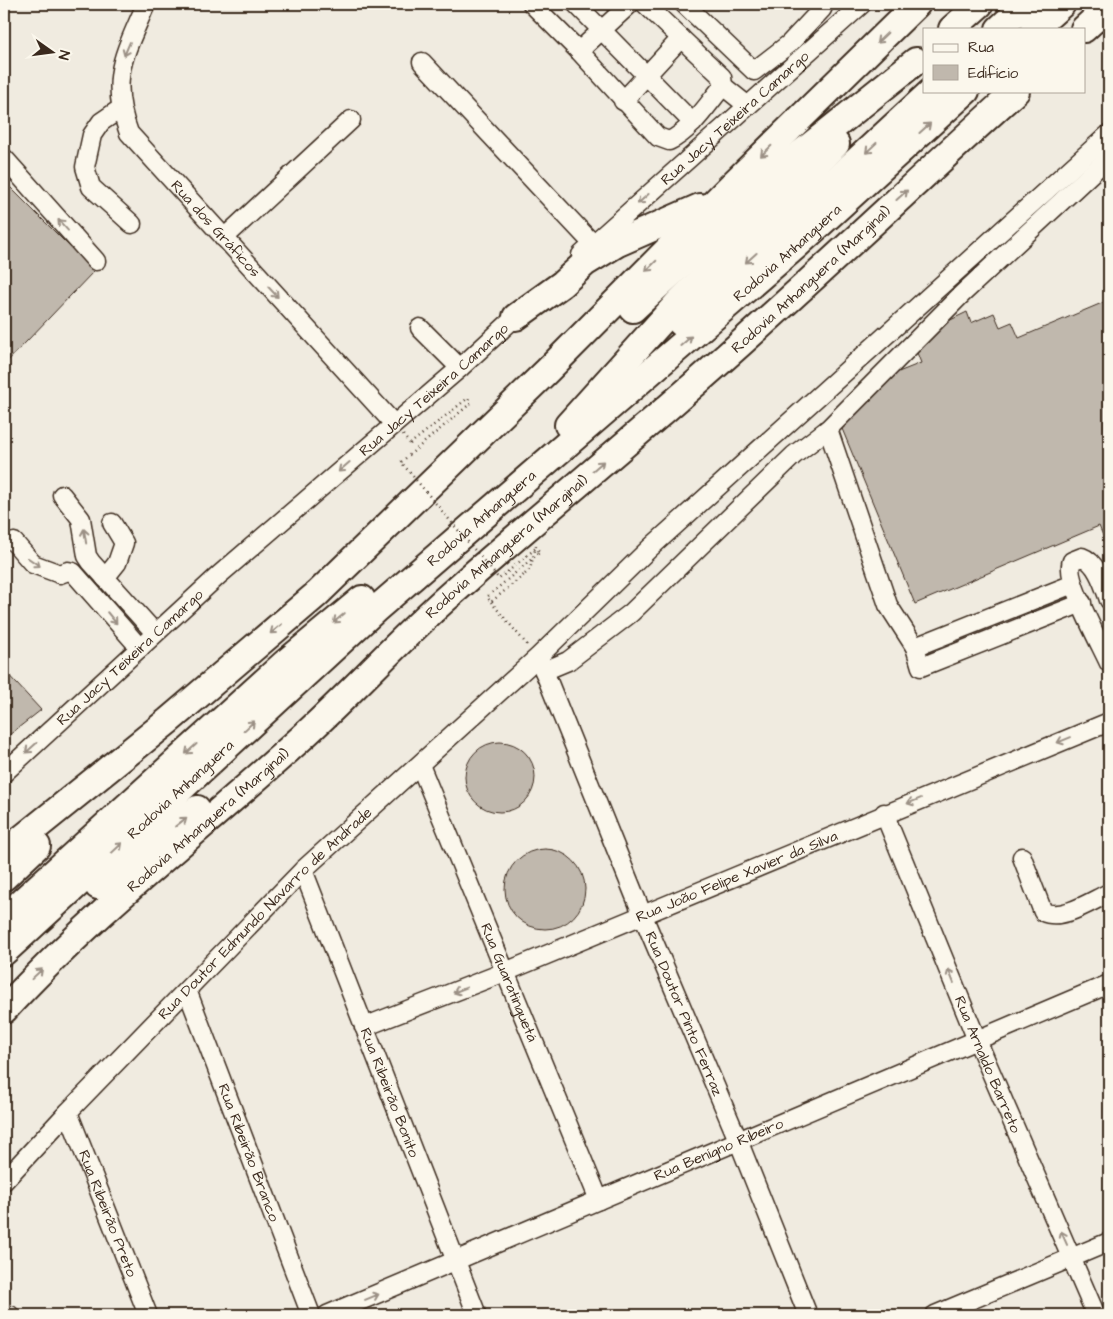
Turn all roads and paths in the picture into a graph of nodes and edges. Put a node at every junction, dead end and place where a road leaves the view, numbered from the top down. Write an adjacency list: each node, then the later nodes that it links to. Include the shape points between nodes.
1 (146, 4): 32 (street, Rua dos Gráficos, one-way to 32, via 122,61)
2 (532, 4): 20 (street)
3 (576, 4): 14 (street)
4 (630, 4): 14 (street)
5 (645, 4): 19 (street)
6 (684, 4): 23 (street)
7 (824, 4): 23 (street, via 789,44)
8 (862, 4): 25 (street, Rua Jacy Teixeira Camargo)
9 (917, 4): 38 (highway, one-way to 38)
10 (980, 4): 15 (highway)
11 (1026, 4): 16 (highway)
12 (1062, 4): 17 (highway)
13 (1109, 6): 18 (highway)
14 (602, 28): 20 (street); 24 (street)
15 (953, 28)
16 (1001, 28)
17 (1035, 28)
18 (1085, 28)
19 (681, 38): 24 (street); 26 (street, via 722,77)
20 (579, 51): 30 (street)
21 (920, 58): 47 (highway, via 678,304); 53 (highway, via 794,159 464,472)
22 (422, 62): 41 (street)
23 (754, 71): 25 (street)
24 (646, 74): 30 (street); 34 (street)
25 (771, 85): 31 (street, Rua Jacy Teixeira Camargo)
26 (724, 86): 31 (street); 34 (street)
27 (931, 92): 47 (highway, Rodovia Anhanguera, one-way to 47)
28 (965, 92): 78 (highway, Rodovia Anhanguera, one-way to 28, via 374,610 796,246)
29 (1015, 92): 61 (highway, Rodovia Anhanguera (Marginal), one-way to 29, via 698,382)
30 (623, 101): 34 (street, via 663,140 669,141 678,136)
31 (748, 106): 41 (street, Rua Jacy Teixeira Camargo, one-way to 41)
32 (120, 109): 39 (street, via 101,122 92,135 85,167 91,186); 40 (street, Rua dos Gráficos, via 129,133)
33 (351, 120): 40 (street)
34 (692, 122)
35 (1109, 134): 65 (street, Rua Doutor Edmundo Navarro de Andrade, via 650,548)
36 (1109, 157): 48 (street, via 962,294)
37 (4, 158): 42 (street, one-way to 37)
38 (730, 187): 43 (highway, via 695,211 618,243 585,263); 53 (highway, one-way to 53, via 547,371)
39 (132, 224)
40 (224, 238): 46 (street, Rua dos Gráficos, one-way to 46)
41 (593, 244): 43 (street, Rua Jacy Teixeira Camargo)
42 (96, 261)
43 (516, 317): 45 (street, Rua Jacy Teixeira Camargo)
44 (420, 328): 45 (street)
45 (460, 368): 46 (street, Rua Jacy Teixeira Camargo)
46 (394, 424): 60 (street, Rua Jacy Teixeira Camargo, one-way to 60)
47 (565, 427): 77 (highway, Rodovia Anhanguera, one-way to 77, via 285,663)
48 (828, 429): 62 (street, via 888,605); 65 (street, via 794,455 631,613 568,661)
49 (410, 444): 58 (path, bridge, via 468,398 471,403 401,462 499,579 536,548 540,552 487,597)
50 (62, 495): 55 (street, one-way to 50, via 88,556 81,519)
51 (112, 523): 55 (street, via 124,543 117,562)
52 (14, 542): 63 (street, one-way to 63, via 33,564 60,574 73,572)
53 (363, 548): 66 (highway, one-way to 66, via 291,617)
54 (525, 574): 58 (path, bridge)
55 (105, 578): 60 (street)
56 (1073, 584): 57 (street, via 1070,565 1077,558 1086,558 1096,570); 59 (street); 62 (street)
57 (1109, 600)
58 (491, 602): 65 (path)
59 (1082, 604): 62 (street, via 921,667); 64 (street)
60 (155, 634): 63 (street, Rua Jacy Teixeira Camargo)
61 (401, 640): 79 (highway, one-way to 61, via 186,817); 83 (highway, Rodovia Anhanguera (Marginal), one-way to 61, via 104,910 323,719)
62 (915, 647)
63 (140, 648): 69 (street, Rua Jacy Teixeira Camargo, one-way to 69)
64 (1109, 663)
65 (541, 664): 68 (street, Rua Doutor Edmundo Navarro de Andrade); 76 (street, Rua Doutor Pinto Ferraz)
66 (168, 721): 71 (highway); 74 (highway)
67 (1109, 722): 70 (street, Rua João Felipe Xavier da Silva, one-way to 70)
68 (420, 765): 73 (street, Rua Doutor Edmundo Navarro de Andrade); 80 (street, Rua Guaratinguetá)
69 (4, 773)
70 (884, 813): 76 (street, Rua João Felipe Xavier da Silva); 85 (street, Rua Arnaldo Barreto, one-way to 70)
71 (4, 853)
72 (1022, 857): 75 (street, via 1043,912 1061,914)
73 (303, 870): 82 (street, Rua Doutor Edmundo Navarro de Andrade); 84 (street, Rua Ribeirão Bonito)
74 (4, 877)
75 (1109, 893)
76 (642, 916): 80 (street, Rua João Felipe Xavier da Silva); 87 (street, Rua Doutor Pinto Ferraz)
77 (4, 918)
78 (4, 952)
79 (4, 958)
80 (506, 972): 84 (street, Rua João Felipe Xavier da Silva, one-way to 84); 89 (street, Rua Guaratinguetá)
81 (1109, 984): 85 (street, Rua Benígno Ribeiro)
82 (187, 990): 86 (street, Rua Doutor Edmundo Navarro de Andrade); 96 (street, Rua Ribeirão Branco)
83 (4, 1010)
84 (364, 1027): 92 (street, Rua Ribeirão Bonito)
85 (977, 1040): 87 (street, Rua Benígno Ribeiro); 91 (street, Rua Arnaldo Barreto, one-way to 85)
86 (68, 1112): 88 (street, Rua Doutor Edmundo Navarro de Andrade); 95 (street, Rua Ribeirão Preto)
87 (738, 1140): 89 (street, Rua Benígno Ribeiro); 99 (street, Rua Doutor Pinto Ferraz)
88 (4, 1181)
89 (599, 1200): 92 (street, Rua Benígno Ribeiro)
90 (1109, 1242): 91 (street)
91 (1073, 1259): 100 (street); 101 (street, Rua Arnaldo Barreto)
92 (455, 1263): 97 (street, Rua Benígno Ribeiro, one-way to 92); 98 (street, Rua Ribeirão Bonito)
93 (4, 1314): 94 (street)
94 (10, 1315)
95 (148, 1315)
96 (311, 1315)
97 (327, 1315)
98 (477, 1315)
99 (808, 1315)
100 (935, 1315)
101 (1096, 1315)

